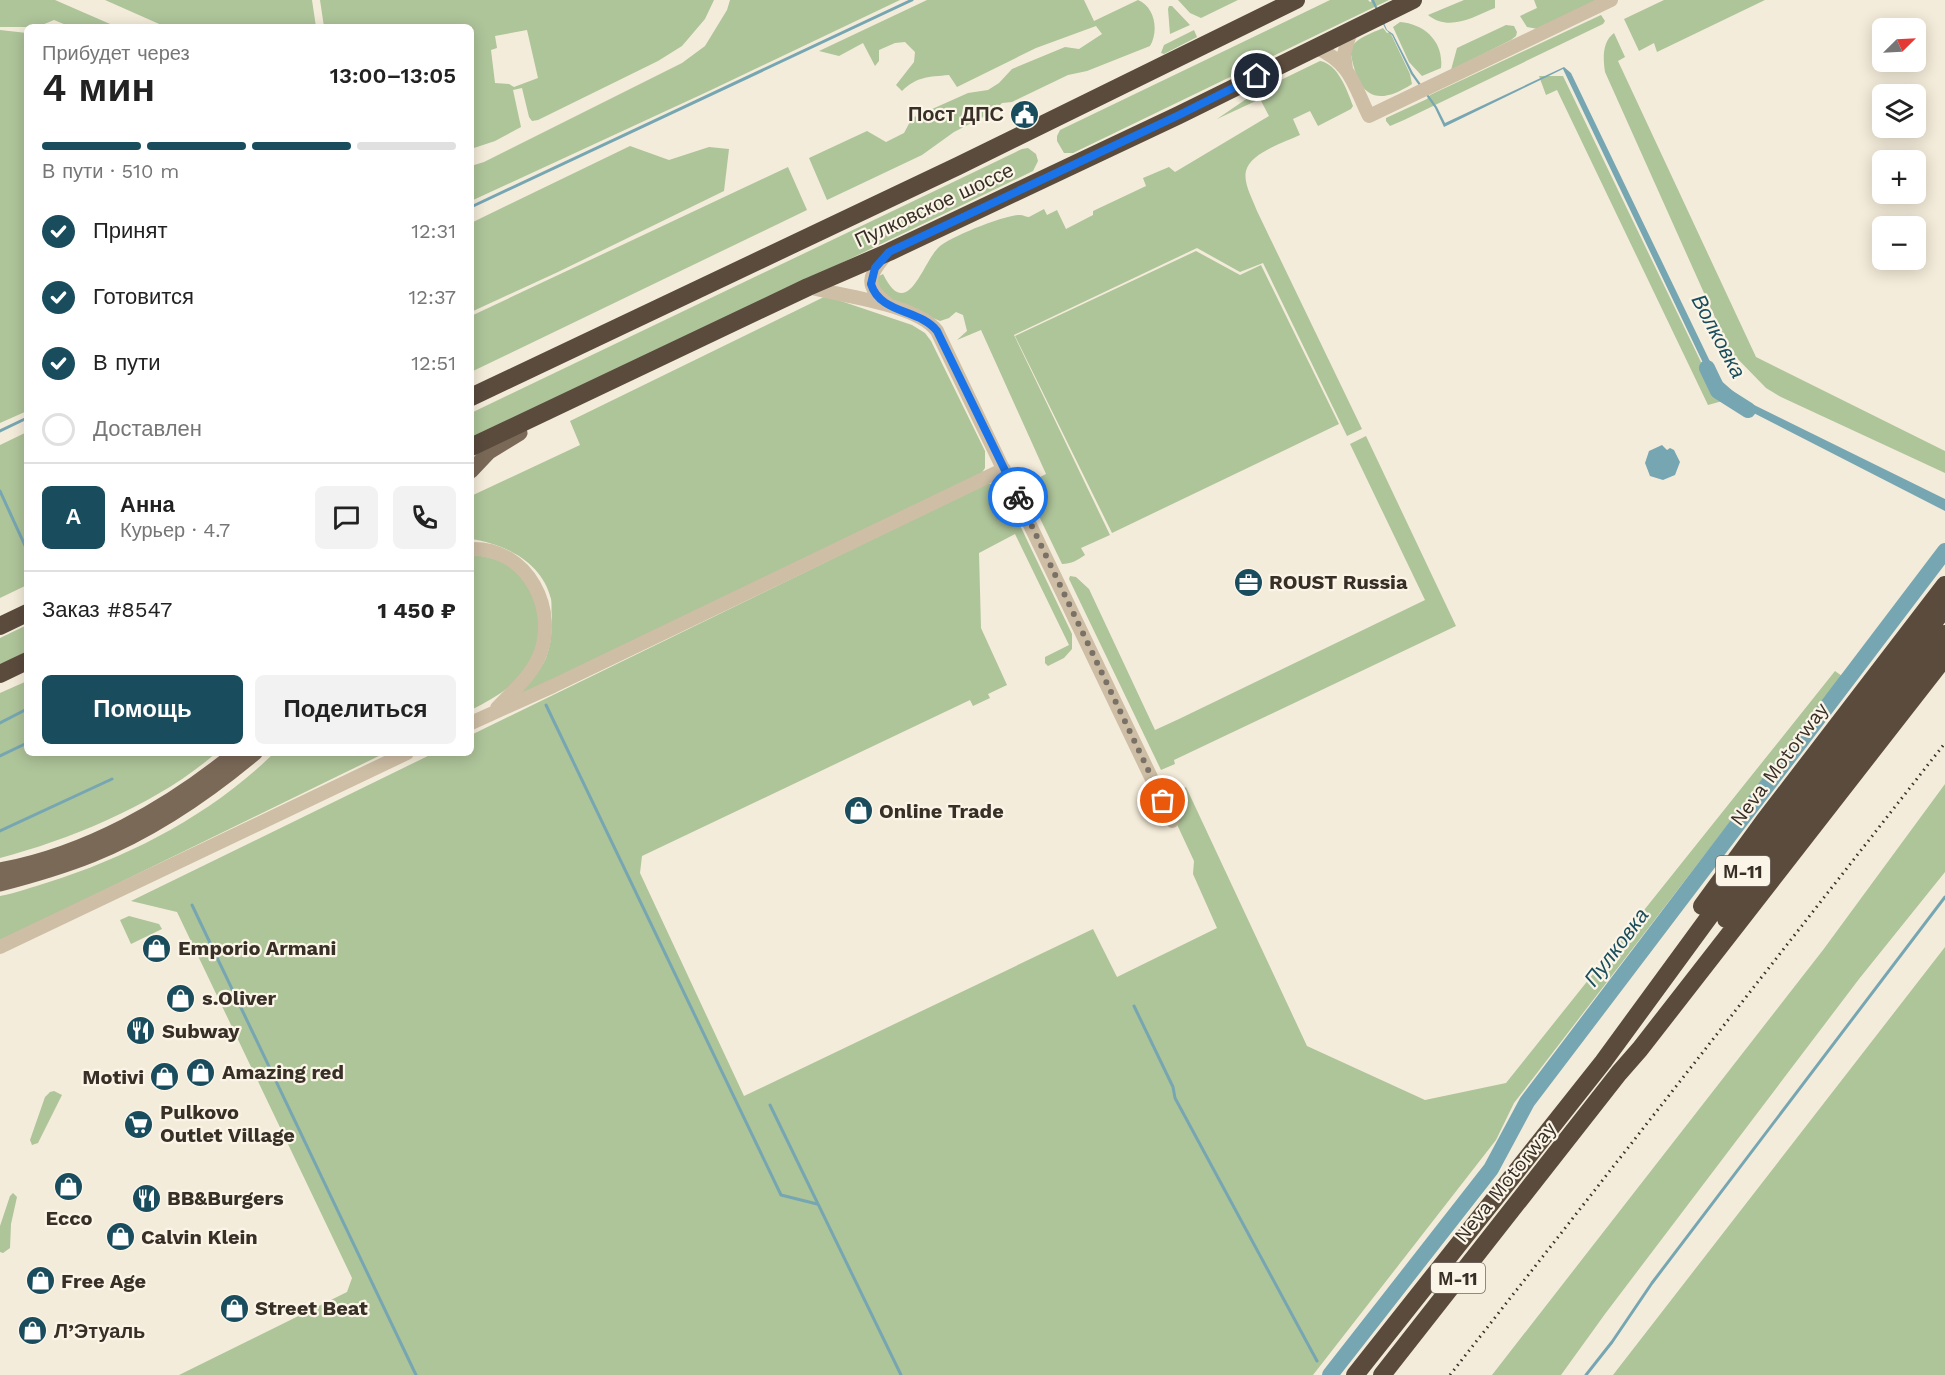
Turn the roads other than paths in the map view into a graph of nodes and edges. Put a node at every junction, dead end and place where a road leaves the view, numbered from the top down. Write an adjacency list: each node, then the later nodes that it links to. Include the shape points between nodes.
1 (1296, 0): 10 (highway, Пулковское шоссе, via 958,166)
2 (1413, 0): 4 (highway, Пулковское шоссе)
3 (1611, 0): 6 (street, via 1369,116)
4 (1351, 30): 5 (highway, Пулковское шоссе); 6 (street, via 1344,54)
5 (1315, 47): 6 (street, via 1337,58); 7 (highway, Пулковское шоссе)
6 (1346, 69)
7 (889, 252): 8 (highway, Пулковское шоссе); 9 (street, via 875,268 871,284 877,297)
8 (808, 287): 9 (street); 11 (highway, Пулковское шоссе)
9 (891, 308): 14 (street, via 919,317 937,331)
10 (474, 396)
11 (542, 414): 12 (highway, Пулковское шоссе); 13 (main road, via 489,452)
12 (474, 446)
13 (474, 468)
14 (1004, 469): 23 (street); 28 (street)
15 (474, 550): 23 (street, via 495,553 516,564 536,586 544,609 545,636 538,657 526,677)
16 (1943, 595): 33 (highway, Neva Motorway / М-11, via 1874,697 1603,1062)
17 (24, 614): 18 (highway)
18 (0, 626)
19 (1945, 634): 32 (highway, Neva Motorway / М-11, via 1791,831)
20 (1945, 657): 32 (highway, Neva Motorway / М-11)
21 (24, 662): 22 (highway)
22 (0, 674)
23 (493, 712): 24 (street)
24 (474, 722)
25 (231, 756): 29 (main road, via 161,806 125,826 65,852)
26 (251, 756): 30 (main road, via 196,799 127,840 53,870)
27 (401, 756): 31 (street)
28 (1172, 821)
29 (0, 870)
30 (0, 884)
31 (0, 948)
32 (1619, 1073): 34 (highway, Neva Motorway / М-11)
33 (1355, 1375)
34 (1382, 1375)

